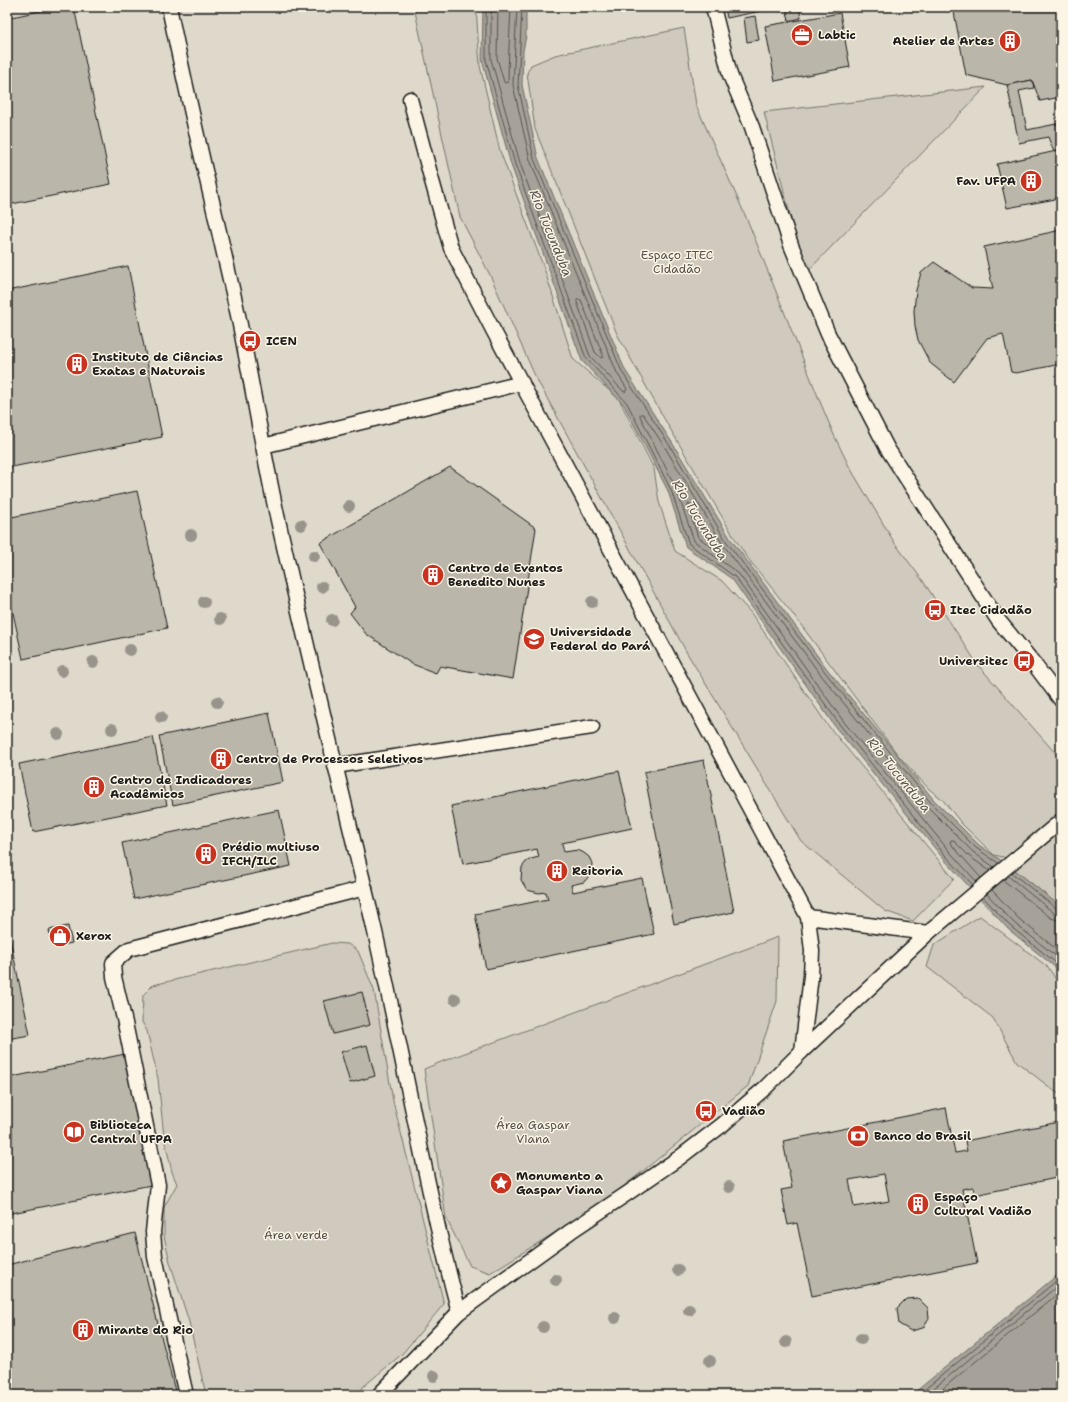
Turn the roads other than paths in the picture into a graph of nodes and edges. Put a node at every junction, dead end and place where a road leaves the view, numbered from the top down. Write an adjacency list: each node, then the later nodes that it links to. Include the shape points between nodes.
1 (169, 7): 5 (lane, via 244,345)
2 (713, 7): 6 (lane, via 730,74 752,127 791,245 828,334 886,448 998,620)
3 (410, 99): 4 (lane, via 451,248)
4 (522, 383): 5 (lane); 11 (lane)
5 (263, 446): 8 (lane)
6 (1061, 700)
7 (592, 727): 8 (lane)
8 (335, 766): 10 (lane)
9 (1061, 821): 12 (lane)
10 (364, 888): 14 (lane, via 430,1195); 15 (lane, via 129,949 113,964 158,1185 152,1232 155,1257)
11 (808, 917): 12 (lane); 13 (lane, via 812,951 811,976)
12 (928, 933): 13 (lane)
13 (802, 1051): 14 (lane, via 765,1088 711,1134)
14 (459, 1312): 16 (lane)
15 (186, 1395)
16 (379, 1395)

